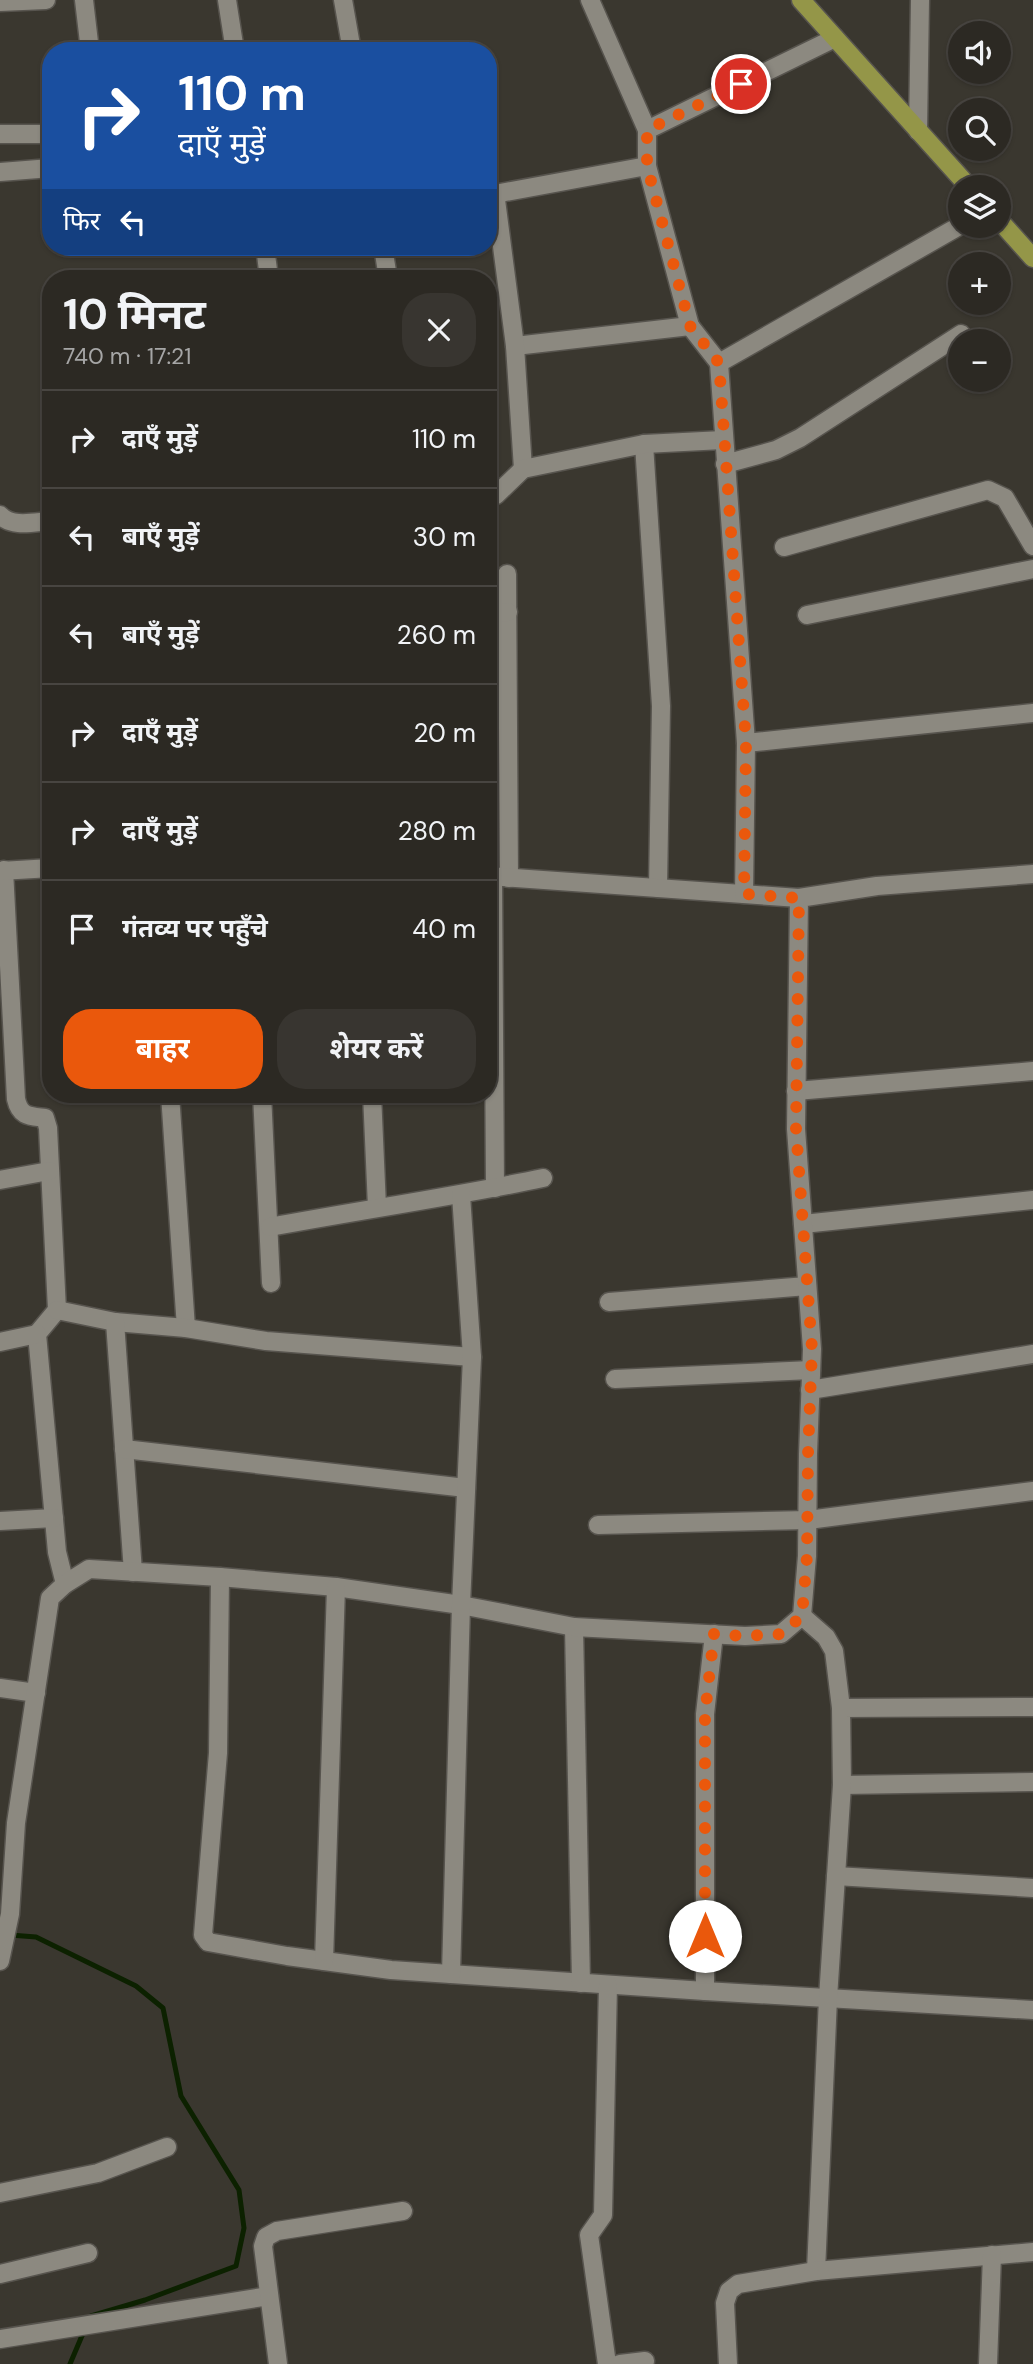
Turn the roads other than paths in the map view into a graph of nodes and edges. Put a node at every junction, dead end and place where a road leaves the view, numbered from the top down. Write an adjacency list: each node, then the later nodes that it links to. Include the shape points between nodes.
1 (46, 0): 8 (street)
2 (85, 0): 10 (street)
3 (227, 0): 11 (street)
4 (343, 0): 12 (street)
5 (590, 0): 13 (street)
6 (801, 0): 9 (main road)
7 (920, 0): 14 (street)
8 (0, 2)
9 (835, 38): 13 (street); 14 (main road)
10 (89, 42)
11 (234, 42)
12 (350, 42)
13 (647, 130): 17 (street)
14 (918, 131): 20 (main road)
15 (0, 134): 16 (street)
16 (42, 134)
17 (647, 166): 21 (street, via 500,193); 26 (street)
18 (42, 169): 19 (street)
19 (0, 172)
20 (958, 175)
21 (497, 198)
22 (497, 208): 28 (street)
23 (948, 232): 29 (street)
24 (1011, 233): 25 (main road)
25 (1033, 258)
26 (690, 326): 28 (street); 29 (street)
27 (948, 342): 32 (street, via 800,438)
28 (515, 346): 33 (street)
29 (719, 363): 30 (street)
30 (723, 440): 31 (street); 32 (street)
31 (644, 444): 33 (street); 50 (street, via 661,706)
32 (725, 464): 45 (street)
33 (523, 469): 34 (street)
34 (497, 494)
35 (0, 515): 36 (street, via 15,523)
36 (42, 522)
37 (1033, 546): 38 (street, via 1004,498 988,490)
38 (784, 547)
39 (1033, 569): 43 (street)
40 (507, 574): 41 (street)
41 (508, 611): 42 (street); 49 (street)
42 (497, 612)
43 (807, 615)
44 (1033, 713): 45 (street)
45 (746, 743): 51 (street)
46 (42, 869): 47 (street)
47 (2, 871): 59 (street, via 16,1100 28,1117 47,1120)
48 (1033, 874): 52 (street, via 877,886)
49 (497, 877): 50 (street)
50 (658, 888): 51 (street)
51 (744, 894): 52 (street)
52 (799, 898): 54 (street)
53 (1033, 1071): 54 (street)
54 (796, 1091): 66 (street)
55 (171, 1103): 73 (street)
56 (263, 1103): 67 (street)
57 (372, 1103): 65 (street)
58 (496, 1103): 62 (street)
59 (50, 1171): 61 (street); 71 (street)
60 (542, 1178): 62 (street)
61 (0, 1180)
62 (495, 1188): 63 (street)
63 (461, 1195): 65 (street); 77 (street)
64 (1033, 1200): 66 (street)
65 (377, 1207): 67 (street)
66 (803, 1223): 69 (street)
67 (270, 1227): 68 (street)
68 (271, 1283)
69 (807, 1286): 70 (street); 78 (street)
70 (609, 1302)
71 (57, 1310): 72 (street); 74 (street)
72 (115, 1322): 73 (street); 81 (street)
73 (186, 1328): 77 (street, via 266,1341)
74 (37, 1334): 75 (street); 84 (street)
75 (0, 1342)
76 (1033, 1354): 80 (street)
77 (472, 1357): 82 (street)
78 (811, 1370): 79 (street); 80 (street)
79 (615, 1379)
80 (810, 1390): 85 (street)
81 (124, 1449): 82 (street); 88 (street)
82 (466, 1488): 92 (street)
83 (1033, 1491): 85 (street)
84 (54, 1518): 86 (street); 90 (street)
85 (808, 1520): 87 (street); 93 (street)
86 (0, 1521)
87 (598, 1525)
88 (133, 1572): 89 (street); 90 (street, via 89,1569)
89 (220, 1577): 91 (street); 105 (street, via 218,1753 203,1935 220,1946)
90 (65, 1584): 97 (street, via 50,1598)
91 (336, 1587): 92 (street); 105 (street)
92 (461, 1605): 94 (street); 106 (street)
93 (802, 1616): 95 (street, via 781,1634); 99 (street, via 826,1637 834,1651)
94 (574, 1627): 95 (street); 107 (street)
95 (714, 1634): 109 (street, via 705,1714)
96 (0, 1688): 97 (street)
97 (36, 1693): 104 (street, via 16,1823 10,1914)
98 (1033, 1707): 99 (street)
99 (841, 1708): 101 (street)
100 (1033, 1782): 101 (street)
101 (842, 1785): 102 (street)
102 (836, 1876): 103 (street); 110 (street)
103 (1033, 1888)
104 (1, 1953)
105 (324, 1961): 106 (street)
106 (451, 1974): 107 (street)
107 (581, 1983): 108 (street)
108 (608, 1985): 109 (street); 124 (street, via 603,2215 589,2235)
109 (705, 1991): 110 (street)
110 (828, 1998): 111 (street); 118 (street)
111 (1033, 2010)
112 (167, 2147): 113 (street, via 98,2173)
113 (0, 2193)
114 (403, 2211): 120 (street, via 277,2231 266,2237)
115 (1033, 2252): 117 (street)
116 (88, 2253): 119 (street)
117 (992, 2255): 118 (street); 127 (street)
118 (816, 2271): 126 (street, via 738,2284 729,2291 725,2303)
119 (0, 2274)
120 (269, 2296): 121 (street); 123 (street)
121 (0, 2339)
122 (645, 2361): 125 (street)
123 (278, 2364)
124 (607, 2364)
125 (620, 2364)
126 (728, 2364)
127 (988, 2364)

